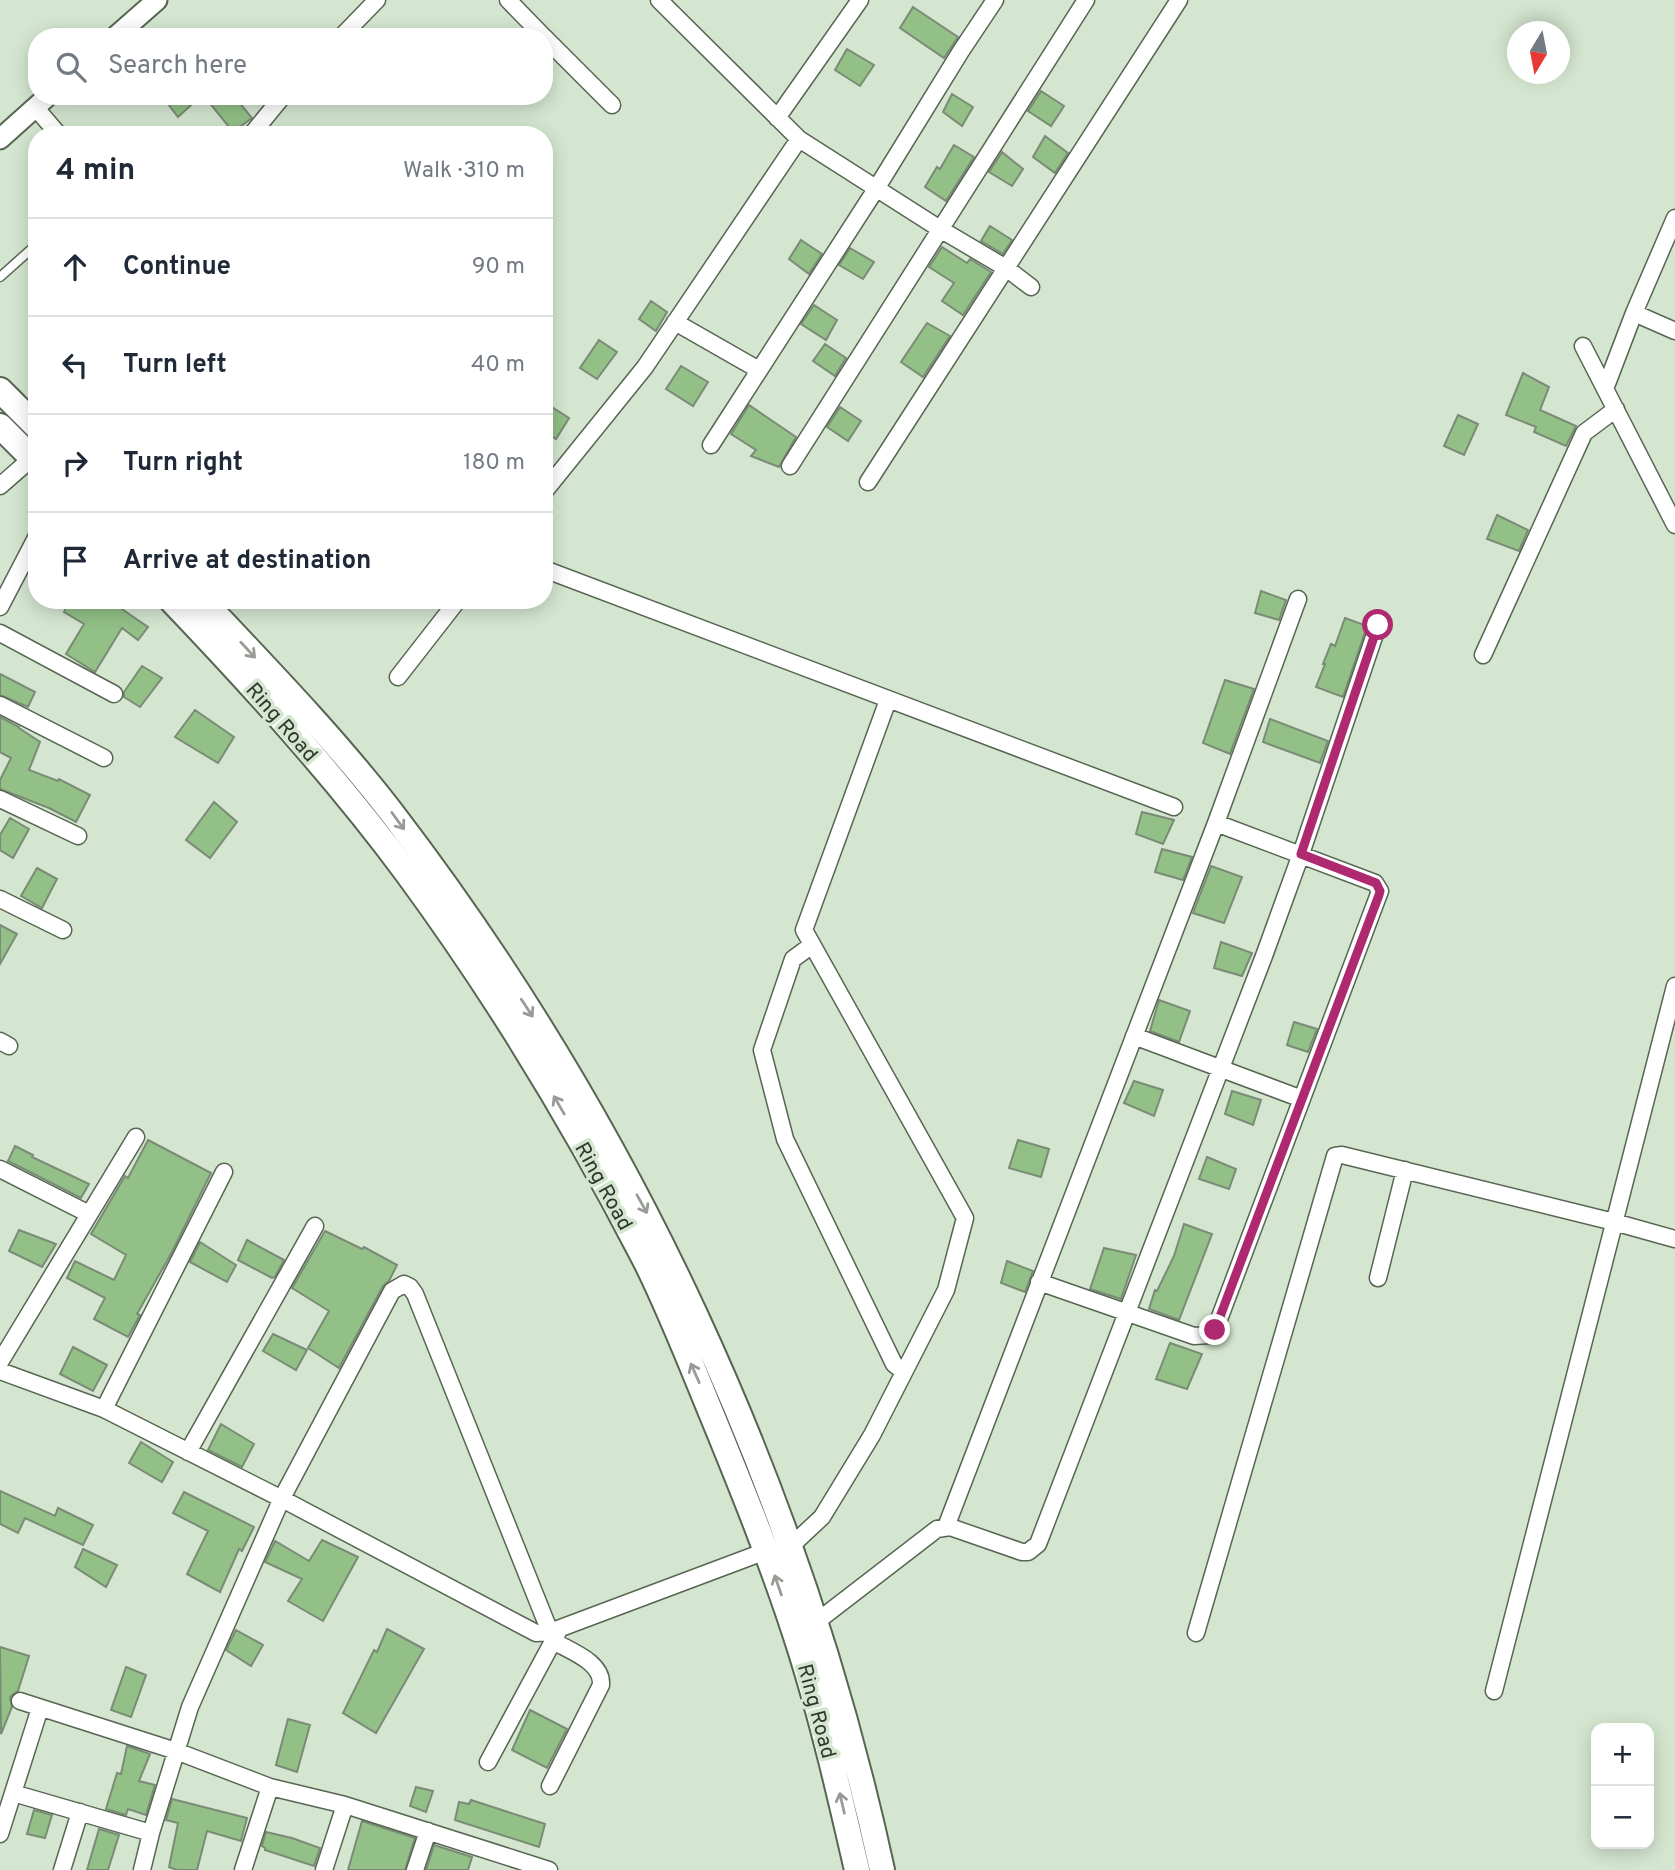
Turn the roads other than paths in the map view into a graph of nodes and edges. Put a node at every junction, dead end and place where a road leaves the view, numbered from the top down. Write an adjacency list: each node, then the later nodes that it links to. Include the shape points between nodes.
1 (157, 0): 9 (street)
2 (377, 0): 10 (street)
3 (508, 0): 11 (street)
4 (860, 0): 17 (street)
5 (995, 0): 22 (street)
6 (1086, 0): 24 (street)
7 (1178, 0): 26 (street)
8 (665, 2): 17 (street)
9 (125, 28)
10 (350, 28)
11 (535, 28)
12 (553, 46): 16 (street)
13 (39, 105): 20 (street)
14 (43, 105): 18 (street)
15 (276, 105): 19 (street)
16 (612, 106)
17 (777, 118): 21 (street)
18 (54, 126)
19 (258, 126)
20 (0, 139)
21 (799, 139): 22 (street); 30 (street)
22 (876, 189): 24 (street); 33 (street)
23 (1675, 219): 29 (street)
24 (940, 229): 26 (street); 42 (street)
25 (28, 252): 27 (lane)
26 (1006, 268): 28 (street); 44 (street)
27 (0, 277)
28 (1031, 287)
29 (1634, 313): 31 (street); 34 (street)
30 (676, 322): 33 (street); 43 (street)
31 (1675, 331)
32 (1583, 345): 34 (street)
33 (760, 370): 39 (street)
34 (1605, 388): 36 (street)
35 (0, 390): 37 (highway)
36 (1616, 409): 46 (street); 56 (street, via 1584,433)
37 (28, 417)
38 (0, 426): 40 (highway)
39 (711, 445)
40 (28, 454)
41 (28, 465): 45 (street)
42 (790, 466)
43 (553, 481)
44 (868, 482)
45 (0, 486)
46 (1675, 525)
47 (28, 553): 50 (street)
48 (553, 572): 59 (street)
49 (1298, 599): 64 (street)
50 (0, 607)
51 (180, 609): 92 (highway, Ring Road, one-way to 51, via 647,1264 534,1063 406,872 301,743)
52 (210, 609): 92 (highway, Ring Road, one-way to 92, via 390,811 546,1036 657,1234 740,1416)
53 (451, 609): 57 (street)
54 (1378, 625): 66 (street)
55 (0, 633): 58 (street)
56 (1483, 655)
57 (398, 677)
58 (114, 694)
59 (888, 700): 63 (street); 69 (street, via 804,930)
60 (0, 705): 61 (street)
61 (104, 758)
62 (0, 799): 65 (street)
63 (1174, 807)
64 (1216, 823): 66 (street); 71 (street)
65 (78, 836)
66 (1301, 854): 72 (street); 73 (street, via 1376,883 1380,891)
67 (0, 899): 68 (street)
68 (63, 930)
69 (812, 945): 87 (street, via 793,959 762,1050 785,1139 894,1364); 87 (street, via 965,1219 946,1290)
70 (1675, 986): 79 (street)
71 (1134, 1036): 72 (street); 83 (street)
72 (1220, 1070): 73 (street); 84 (street)
73 (1302, 1099): 84 (street, via 1215,1330 1194,1336)
74 (136, 1136): 78 (street)
75 (0, 1169): 78 (street)
76 (1405, 1170): 79 (street); 82 (street); 94 (street, via 1342,1155 1332,1158)
77 (224, 1172): 88 (street)
78 (89, 1214): 85 (street)
79 (1615, 1222): 81 (street); 96 (street)
80 (315, 1226): 89 (street)
81 (1675, 1239)
82 (1378, 1278)
83 (1039, 1282): 84 (street); 91 (street)
84 (1127, 1313): 91 (street, via 1034,1549 1022,1552)
85 (0, 1362)
86 (0, 1371): 88 (street)
87 (904, 1372): 92 (street, via 822,1517)
88 (104, 1409): 89 (street)
89 (188, 1452): 90 (street)
90 (282, 1498): 95 (street, via 536,1633); 95 (street, via 392,1291 404,1284 410,1287); 99 (street, via 190,1707)
91 (946, 1527): 93 (street, via 932,1531)
92 (778, 1549): 93 (highway, Ring Road); 95 (street); 116 (highway, Ring Road, one-way to 92)
93 (815, 1623): 117 (highway, Ring Road, via 849,1732)
94 (1196, 1633)
95 (554, 1634): 100 (street); 101 (street, via 602,1676)
96 (1494, 1690)
97 (20, 1701): 98 (street)
98 (40, 1707): 99 (street); 103 (street)
99 (176, 1751): 102 (street); 107 (street)
100 (488, 1762)
101 (550, 1786)
102 (270, 1787): 104 (street); 112 (street)
103 (13, 1793): 105 (street); 108 (street)
104 (345, 1805): 106 (street); 113 (street)
105 (80, 1812): 107 (street); 110 (street)
106 (428, 1831): 109 (street); 114 (street)
107 (151, 1833): 111 (street)
108 (0, 1834)
109 (507, 1864): 115 (street)
110 (62, 1870)
111 (142, 1870)
112 (243, 1870)
113 (324, 1870)
114 (415, 1870)
115 (549, 1870)
116 (857, 1870)
117 (882, 1870)

